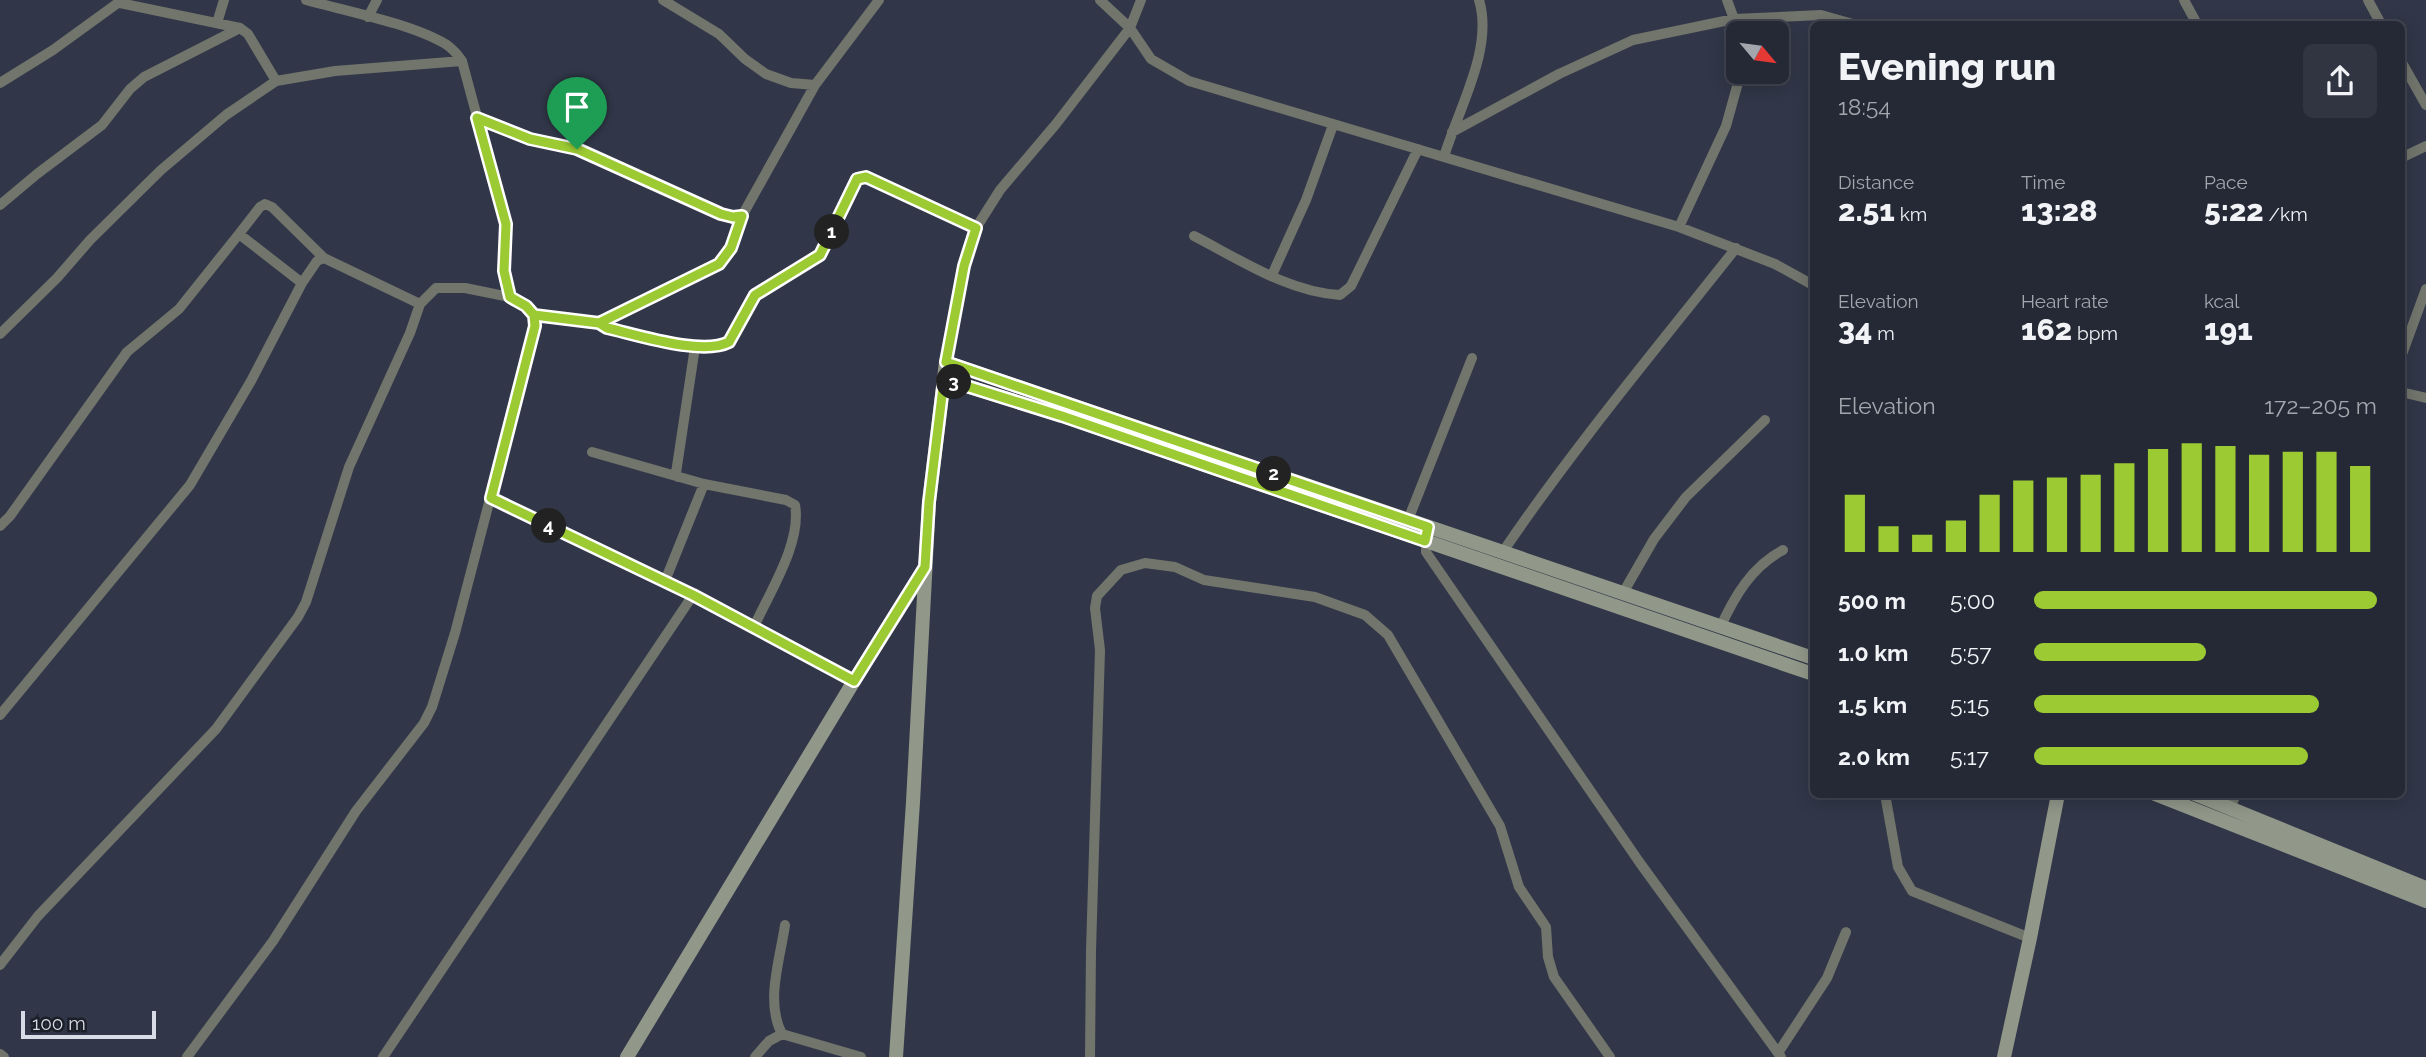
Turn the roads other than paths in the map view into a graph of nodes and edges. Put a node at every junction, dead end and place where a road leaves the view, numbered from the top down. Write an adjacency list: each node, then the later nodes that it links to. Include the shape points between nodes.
1 (224, 0): 18 (street)
2 (306, 0): 13 (street)
3 (377, 0): 13 (street)
4 (663, 0): 26 (street, via 719,34 766,74)
5 (879, 0): 26 (street)
6 (1100, 0): 19 (street)
7 (1141, 0): 19 (street)
8 (1479, 0): 30 (street, via 1483,32)
9 (1727, 0): 14 (street)
10 (2184, 0): 16 (street)
11 (2368, 0): 17 (street)
12 (121, 1): 18 (street); 23 (street, via 53,50)
13 (368, 17): 21 (street, via 446,44)
14 (1734, 19): 15 (street, via 1821,15); 30 (street, via 1633,40)
15 (1842, 21)
16 (2195, 21)
17 (2379, 21)
18 (217, 23): 20 (street)
19 (1130, 28): 29 (street, via 1151,59 1189,81); 38 (street, via 1000,190)
20 (240, 29): 24 (street, via 248,34); 35 (street, via 144,77 102,125)
21 (462, 61): 24 (street, via 335,71); 28 (street)
22 (2405, 68): 27 (street)
23 (1, 80)
24 (276, 81): 51 (street, via 226,115 161,170)
25 (1738, 84): 37 (street, via 1726,126)
26 (815, 85): 36 (street)
27 (2426, 105)
28 (477, 118): 36 (street, via 530,139 577,149 721,214); 47 (street, via 506,224 504,271)
29 (1333, 125): 32 (street); 43 (street)
30 (1452, 132): 34 (street)
31 (2426, 146): 33 (street)
32 (1418, 149): 34 (street); 43 (street, via 1351,286 1340,295 1313,292)
33 (2405, 156)
34 (1444, 157): 37 (street)
35 (0, 205)
36 (742, 216): 50 (street, via 731,248 719,264)
37 (1679, 227): 41 (street)
38 (976, 228): 53 (street, via 861,176 820,255 755,295 729,342); 55 (street)
39 (239, 234): 42 (street, via 265,204); 44 (street); 65 (street, via 179,309 127,352)
40 (1194, 236): 43 (street)
41 (1736, 248): 45 (street); 68 (street, via 1541,495)
42 (324, 258): 44 (street); 48 (street)
43 (1272, 275)
44 (302, 283): 78 (street, via 190,485)
45 (1810, 283)
46 (2426, 289): 52 (street)
47 (510, 297): 48 (street, via 465,288 436,288); 49 (street)
48 (419, 303): 90 (street, via 349,467 298,617 216,729 38,916)
49 (534, 315): 50 (street); 63 (street)
50 (599, 323): 53 (street)
51 (0, 334)
52 (2405, 346)
53 (695, 347): 61 (street)
54 (1472, 358): 64 (street)
55 (946, 362): 56 (street); 64 (street)
56 (944, 379): 66 (street); 69 (street)
57 (2405, 393): 58 (street)
58 (2426, 398)
59 (1765, 420): 71 (street, via 1686,497 1654,539)
60 (592, 452): 61 (street)
61 (678, 477): 62 (street)
62 (704, 484): 70 (street); 73 (street, via 795,505 795,529 784,564)
63 (491, 498): 70 (street); 94 (street, via 455,633 424,723 356,811 272,941)
64 (1408, 520): 66 (street)
65 (0, 526)
66 (1427, 534): 68 (street); 76 (street); 93 (street, via 1426,552 1640,863)
67 (1783, 550): 74 (street, via 1752,575 1733,599)
68 (1502, 553): 71 (street)
69 (925, 567): 77 (street); 98 (street)
70 (665, 581): 72 (street)
71 (1623, 593): 74 (street)
72 (693, 595): 73 (street); 95 (street)
73 (754, 627): 77 (street)
74 (1720, 628): 75 (street)
75 (1810, 657)
76 (1810, 673)
77 (854, 681): 96 (street)
78 (0, 715)
79 (1886, 798): 89 (street, via 1898,867 1912,891)
80 (2057, 798): 89 (street)
81 (2165, 798): 86 (street)
82 (2204, 798): 84 (street)
83 (2234, 798): 84 (street)
84 (2230, 809): 85 (street)
85 (2426, 888)
86 (2426, 901)
87 (785, 925): 91 (street, via 773,1006)
88 (1846, 932): 93 (street, via 1827,978)
89 (2030, 938): 101 (street)
90 (0, 965)
91 (782, 1034): 92 (street, via 769,1041); 97 (street)
92 (759, 1055)
93 (1780, 1055)
94 (187, 1057)
95 (383, 1057)
96 (627, 1057)
97 (861, 1057)
98 (896, 1057)
99 (1090, 1057): 100 (street, via 1100,650 1095,608 1097,596 1121,570 1145,563 1175,567 1204,580 1315,597 1365,615 1388,635 1500,826 1519,887 1546,928 1554,976)
100 (1611, 1057)
101 (2004, 1057)

